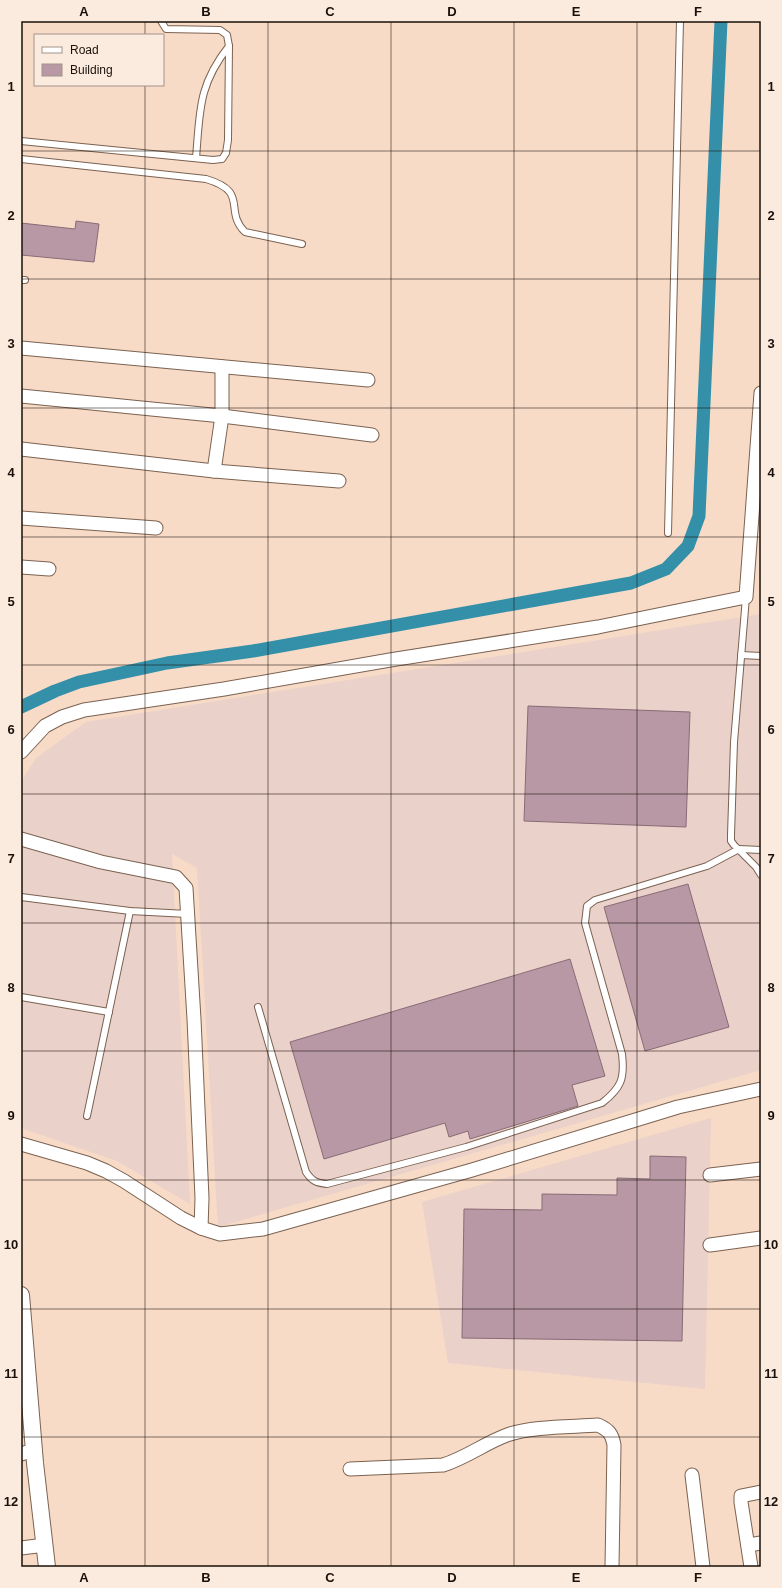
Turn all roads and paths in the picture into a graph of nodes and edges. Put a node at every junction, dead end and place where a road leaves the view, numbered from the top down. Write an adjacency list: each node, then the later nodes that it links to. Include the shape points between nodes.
1 (161, 21): 3 (lane, via 166,29 220,30 227,35)
2 (680, 21): 20 (lane)
3 (229, 46): 5 (lane, via 216,63 205,86); 5 (lane, via 226,153 222,159)
4 (21, 141): 5 (lane)
5 (196, 158)
6 (21, 159): 7 (lane, via 220,183 230,191 239,226 245,232)
7 (302, 244)
8 (21, 348): 9 (street)
9 (222, 367): 10 (street); 13 (street)
10 (368, 380)
11 (761, 393): 23 (street)
12 (21, 396): 13 (street)
13 (222, 416): 14 (street); 16 (street)
14 (372, 435)
15 (21, 449): 16 (street)
16 (214, 471): 17 (street)
17 (339, 480)
18 (21, 518): 19 (street)
19 (156, 528)
20 (668, 533)
21 (21, 567): 22 (street)
22 (49, 569)
23 (746, 597): 24 (lane); 26 (street, via 598,628 84,710 45,726)
24 (741, 655): 25 (lane); 28 (lane, via 734,742 731,835 731,841)
25 (761, 656)
26 (21, 752)
27 (21, 840): 33 (street, via 101,862 176,877 186,888)
28 (739, 848): 29 (lane); 30 (lane); 35 (lane, via 707,866 595,900 587,906 585,923 622,1054 624,1072 620,1085 602,1103 466,1147 327,1184 318,1184 311,1180 306,1172)
29 (761, 850)
30 (761, 875)
31 (21, 897): 32 (lane)
32 (130, 911): 33 (lane); 36 (lane)
33 (188, 914): 42 (street, via 202,1198)
34 (21, 997): 36 (lane)
35 (258, 1007)
36 (109, 1012): 38 (lane)
37 (761, 1089): 42 (street, via 678,1107 472,1170 263,1229 220,1234)
38 (87, 1116)
39 (21, 1144): 42 (street, via 106,1171)
40 (761, 1169): 41 (street)
41 (710, 1175)
42 (201, 1228)
43 (761, 1238): 44 (street)
44 (710, 1245)
45 (21, 1294): 46 (street, via 30,1378)
46 (28, 1452): 51 (street)
47 (350, 1469): 55 (street, via 444,1465 509,1434 598,1425 612,1435 614,1445)
48 (692, 1475): 56 (street)
49 (761, 1492): 52 (street, via 742,1496)
50 (761, 1543): 52 (street)
51 (45, 1545): 53 (street); 54 (street)
52 (748, 1545): 57 (street)
53 (21, 1548)
54 (47, 1567)
55 (612, 1567)
56 (703, 1567)
57 (751, 1567)

